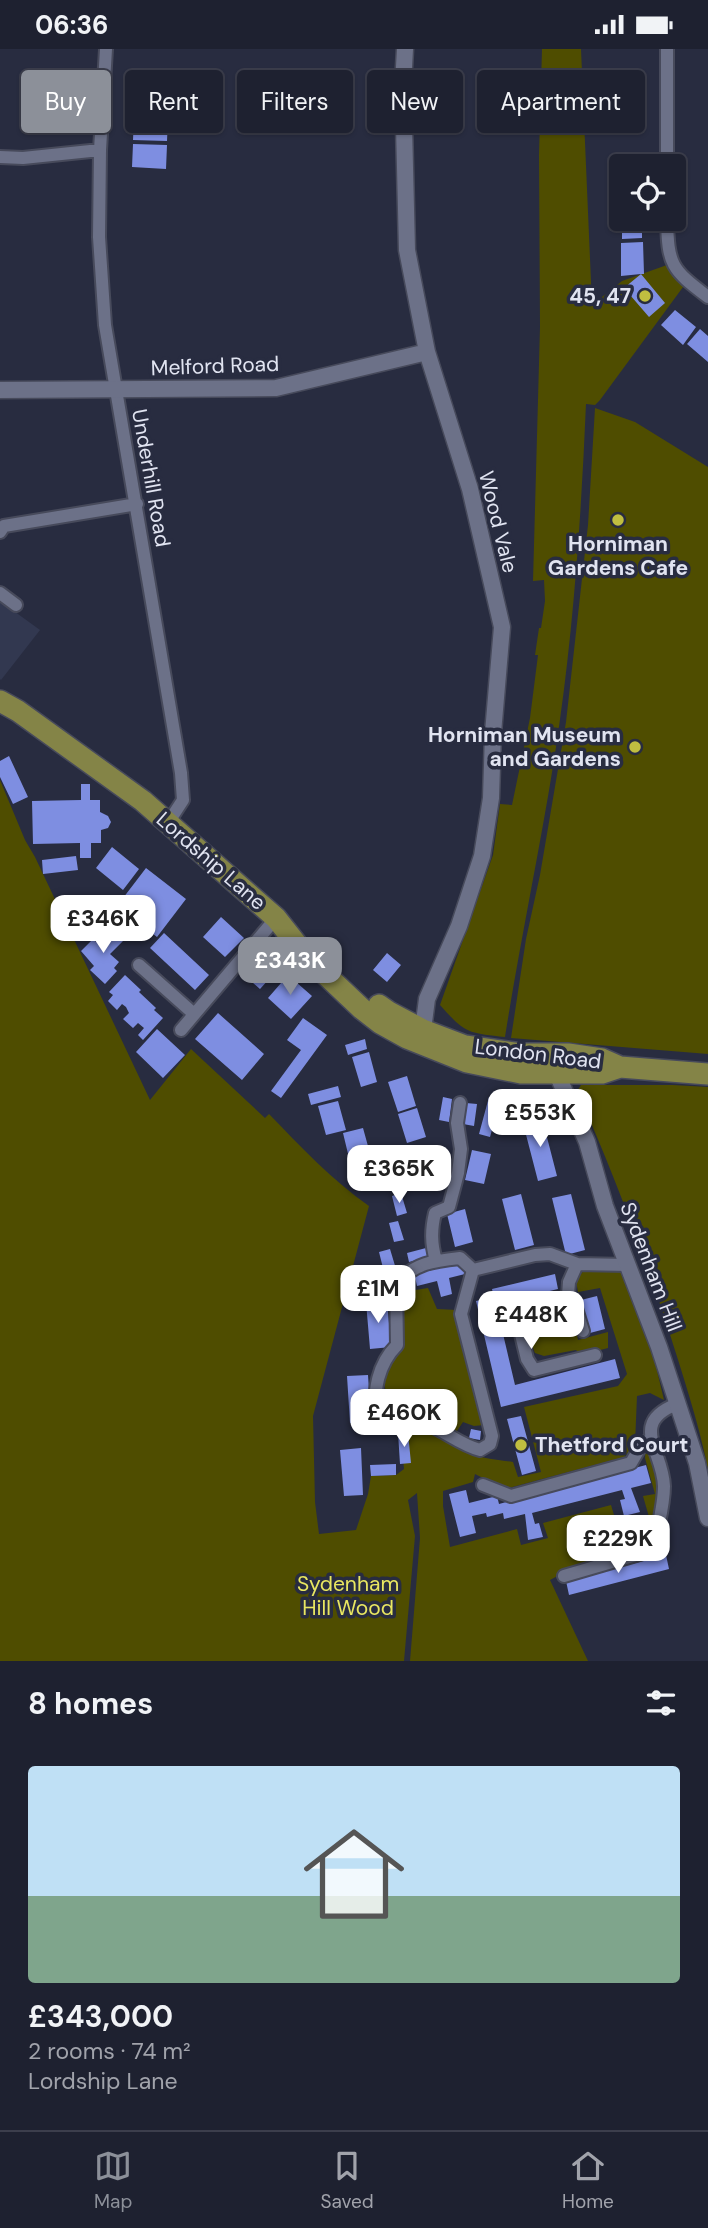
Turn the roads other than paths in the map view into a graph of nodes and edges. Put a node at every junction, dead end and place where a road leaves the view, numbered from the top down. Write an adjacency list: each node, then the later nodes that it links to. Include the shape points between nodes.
1 (106, 49): 4 (street, Underhill Road)
2 (405, 49): 9 (street, Wood Vale, via 407,250)
3 (667, 49): 5 (street)
4 (100, 150): 6 (street); 10 (street, Underhill Road, via 99,237)
5 (667, 154)
6 (0, 157)
7 (667, 231): 8 (street, via 671,263)
8 (708, 297)
9 (427, 352): 10 (street, Melford Road, via 276,388); 22 (street, Wood Vale, via 470,489 502,627 491,798 482,856 459,926 427,999 419,1003)
10 (115, 389): 11 (street, Melford Road); 12 (street, Underhill Road)
11 (0, 390)
12 (137, 505): 13 (street, via 4,526); 17 (street, Underhill Road, via 181,773 183,800)
13 (0, 531)
14 (0, 593): 15 (street)
15 (16, 605)
16 (0, 701): 17 (highway, Lordship Lane, via 88,760)
17 (168, 823): 18 (highway, Lordship Lane)
18 (280, 922): 20 (street); 22 (highway, London Road)
19 (139, 965): 20 (street)
20 (194, 1014): 21 (street)
21 (180, 1030)
22 (413, 1030): 23 (highway, London Road, via 465,1046); 25 (highway, London Road, via 467,1062 529,1074)
23 (521, 1055): 24 (highway, London Road, via 568,1054); 25 (street, via 539,1058)
24 (620, 1067): 25 (highway, London Road, via 603,1073); 26 (highway, London Road)
25 (557, 1074): 30 (street, Sydenham Hill, via 587,1142)
26 (708, 1075)
27 (460, 1103): 28 (street, via 458,1173 449,1207 435,1213 432,1226)
28 (436, 1261): 31 (street, via 460,1258); 31 (street, via 410,1270 396,1283 397,1345 388,1353 375,1384 373,1423 414,1421 480,1450 490,1444 492,1436 461,1314)
29 (577, 1264): 30 (street); 31 (street, via 550,1254); 32 (street)
30 (628, 1265): 35 (street, Sydenham Hill)
31 (473, 1270)
32 (568, 1295): 33 (street, via 575,1302); 34 (street, via 524,1315 519,1326 527,1359 534,1370)
33 (583, 1331)
34 (595, 1355)
35 (677, 1404): 36 (street, via 659,1411); 38 (street, Sydenham Hill, via 697,1463)
36 (652, 1439): 37 (street, via 642,1444 631,1463 559,1483 511,1496); 39 (street, via 664,1485 653,1550)
37 (483, 1485)
38 (708, 1518)
39 (564, 1576)

